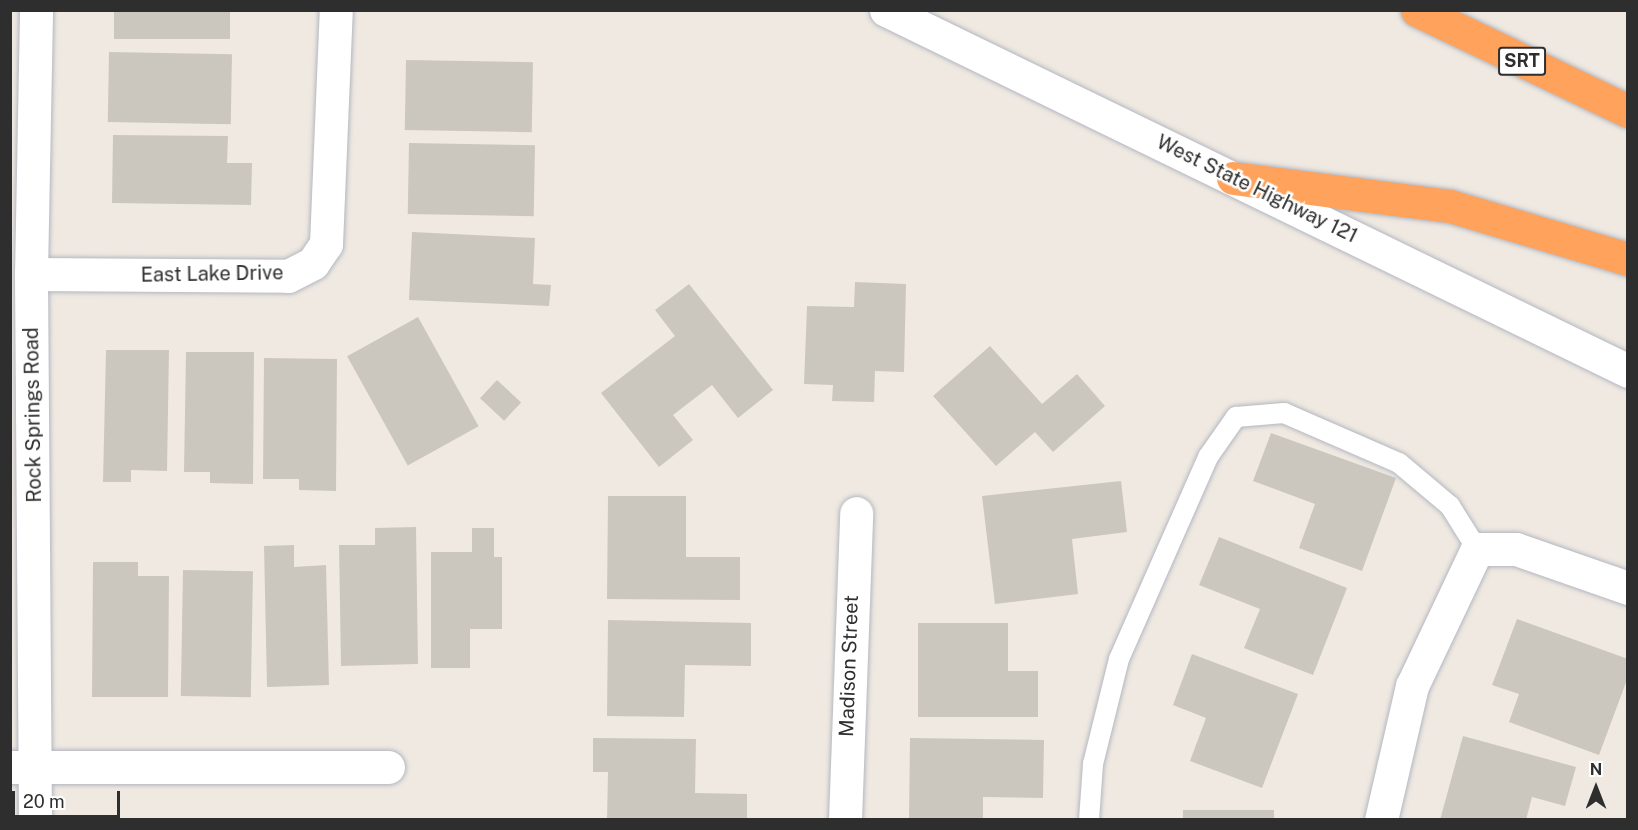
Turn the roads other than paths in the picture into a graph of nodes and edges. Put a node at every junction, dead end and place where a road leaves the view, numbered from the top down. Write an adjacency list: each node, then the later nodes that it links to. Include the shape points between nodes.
1 (36, 10): 8 (street, Rock Springs Road)
2 (336, 10): 8 (street, East Lake Drive, via 327,244 313,263 288,276)
3 (886, 10): 6 (street, West State Highway 121)
4 (1417, 10): 5 (highway, SRT)
5 (1628, 111)
6 (1233, 178): 7 (highway, via 1450,206); 9 (street, West State Highway 121)
7 (1628, 259)
8 (32, 274): 13 (street, Rock Springs Road)
9 (1628, 371)
10 (856, 513): 16 (street, Madison Street)
11 (1477, 549): 12 (street, via 1516,549); 17 (lane, via 1450,506 1399,463 1284,413 1236,417 1208,457 1119,659 1093,764); 18 (street, via 1412,686)
12 (1628, 588)
13 (23, 767): 14 (street); 15 (street, Rock Springs Road)
14 (388, 767)
15 (35, 819)
16 (845, 819)
17 (1089, 819)
18 (1381, 819)

